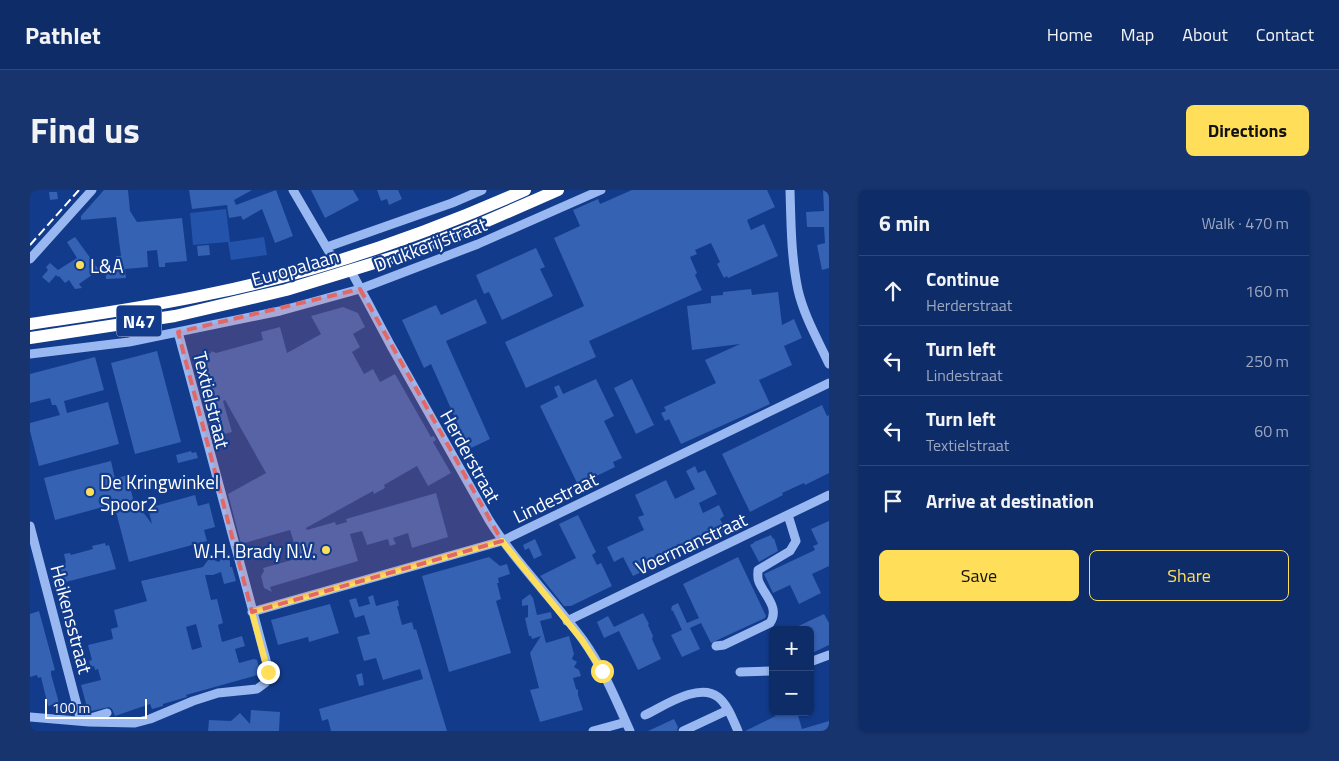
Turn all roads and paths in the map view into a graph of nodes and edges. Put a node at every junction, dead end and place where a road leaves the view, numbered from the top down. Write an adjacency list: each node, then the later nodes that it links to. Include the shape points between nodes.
1 (92, 190): 9 (street)
2 (293, 190): 8 (street)
3 (482, 190): 8 (street)
4 (525, 190): 10 (highway, Europalaan / N47, via 428,231)
5 (558, 190): 11 (highway, Europalaan / N47, via 471,228)
6 (601, 190): 12 (street, Drukkerijstraat, via 478,244)
7 (790, 190): 17 (street, via 798,291)
8 (327, 248): 10 (street)
9 (30, 259)
10 (335, 262): 13 (highway, Europalaan / N47, via 201,296)
11 (352, 271): 12 (street, Herderstraat); 15 (highway, Europalaan / N47, via 175,316)
12 (360, 288): 14 (street, Drukkerijstraat, via 280,311); 22 (street, Herderstraat)
13 (30, 324)
14 (178, 332): 16 (street, Drukkerijstraat, via 129,342); 23 (street, Textielstraat)
15 (30, 338)
16 (30, 354)
17 (829, 364)
18 (829, 383): 22 (street, Lindestraat)
19 (829, 494): 20 (street, Voermanstraat)
20 (788, 515): 24 (street, Voermanstraat); 25 (street, via 796,541 790,551 758,570 758,580 774,609 774,617 770,623)
21 (30, 526): 34 (street, Heikensstraat)
22 (502, 541): 23 (street, Lindestraat); 24 (street, Herderstraat)
23 (252, 612): 34 (street, Textielstraat, via 267,664 268,679 257,689 218,694 135,723)
24 (567, 620): 35 (street, Herderstraat, via 602,671)
25 (716, 646)
26 (829, 655): 27 (street)
27 (814, 661)
28 (769, 671): 29 (street)
29 (740, 672)
30 (728, 710): 32 (street, via 717,696 702,692 688,694); 38 (street); 39 (street)
31 (108, 713): 34 (street)
32 (645, 715)
33 (30, 717): 34 (street)
34 (81, 721)
35 (626, 722): 36 (street); 37 (street, Herderstraat)
36 (593, 731)
37 (630, 731)
38 (684, 731)
39 (738, 731)

